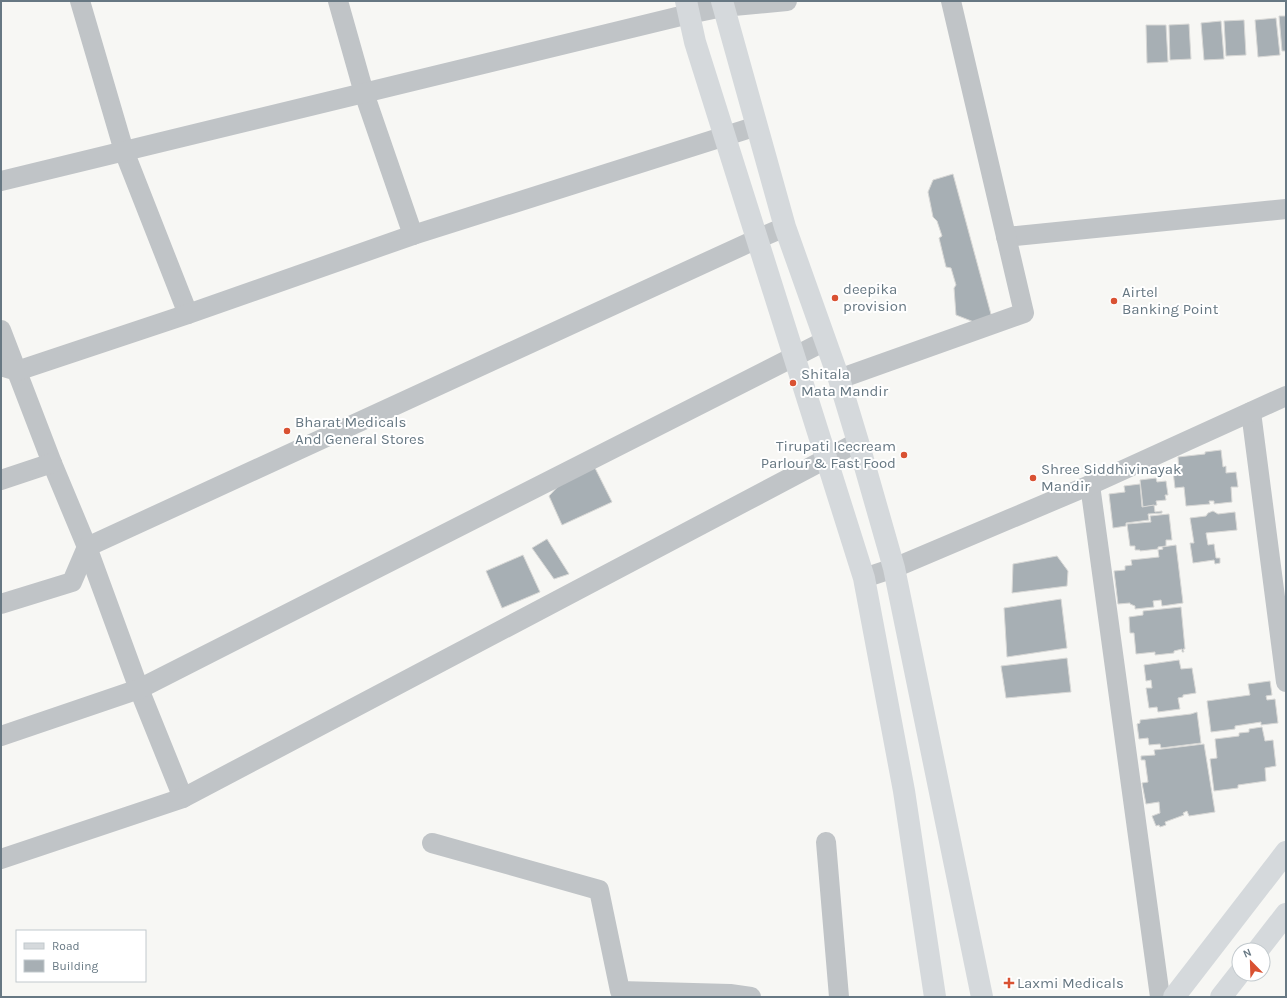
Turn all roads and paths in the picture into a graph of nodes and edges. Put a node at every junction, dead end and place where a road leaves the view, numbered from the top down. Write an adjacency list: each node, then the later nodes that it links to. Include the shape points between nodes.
1 (80, 1): 10 (street)
2 (338, 1): 7 (street)
3 (787, 1): 5 (street)
4 (951, 1): 15 (street)
5 (723, 4): 6 (street); 8 (street)
6 (687, 7): 7 (street); 9 (street, via 695,42)
7 (364, 93): 10 (street); 14 (street)
8 (757, 126): 9 (street); 13 (street)
9 (725, 137): 14 (street); 16 (street)
10 (124, 151): 11 (street); 17 (street)
11 (1, 181)
12 (1286, 209): 15 (street)
13 (785, 227): 16 (street); 19 (street)
14 (413, 235): 17 (street)
15 (1006, 237): 22 (street, via 1024,313)
16 (757, 239): 20 (street); 30 (street)
17 (188, 314): 21 (street)
18 (1, 330): 21 (street)
19 (826, 341): 20 (street); 22 (street)
20 (794, 357): 26 (street); 35 (street)
21 (9, 368): 27 (street)
22 (839, 380): 25 (street)
23 (1286, 396): 24 (street)
24 (1251, 412): 29 (street); 34 (street)
25 (858, 442): 26 (street); 31 (street)
26 (827, 459): 32 (street); 37 (street)
27 (52, 463): 28 (street); 30 (street)
28 (1, 480)
29 (1090, 485): 31 (street); 49 (street)
30 (87, 547): 33 (street, via 72,582); 35 (street)
31 (894, 568): 32 (street); 48 (street)
32 (864, 578): 47 (street, via 904,791)
33 (1, 604)
34 (1286, 682)
35 (139, 690): 36 (street); 37 (street)
36 (1, 736)
37 (183, 798): 41 (street)
38 (826, 842): 46 (street)
39 (432, 843): 45 (street, via 599,890 620,991 730,994)
40 (1286, 852): 50 (street)
41 (1, 860)
42 (1286, 914): 43 (street)
43 (1264, 942)
44 (1233, 982): 51 (street)
45 (751, 997)
46 (839, 997)
47 (935, 997)
48 (982, 997)
49 (1160, 997)
50 (1174, 997)
51 (1221, 997)

